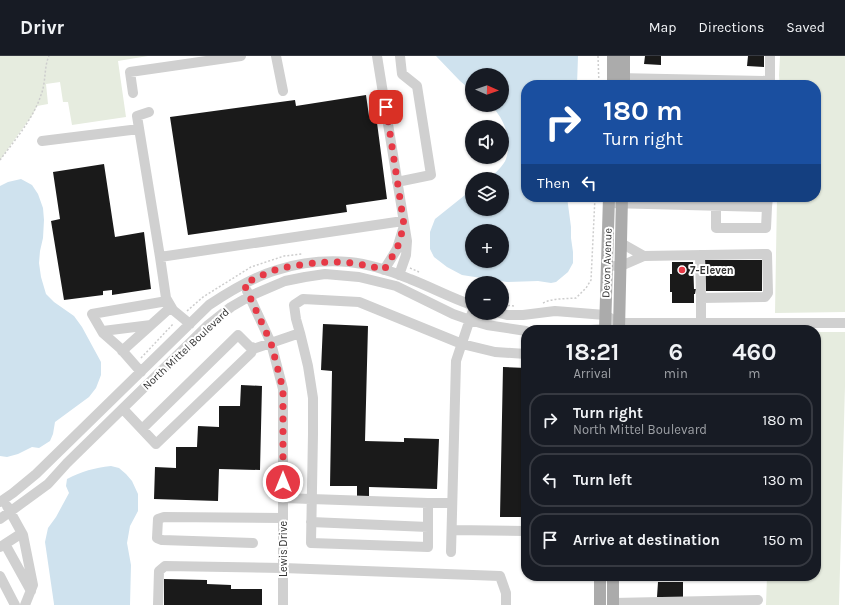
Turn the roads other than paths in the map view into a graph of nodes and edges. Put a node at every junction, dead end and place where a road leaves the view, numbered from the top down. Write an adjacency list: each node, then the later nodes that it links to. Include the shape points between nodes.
1 (241, 56): 12 (street, via 130,72)
2 (276, 56): 11 (street)
3 (377, 56): 16 (street)
4 (400, 56): 16 (street, via 402,74 417,86 431,175)
5 (613, 56): 8 (main road)
6 (624, 56): 9 (main road)
7 (770, 56): 10 (street)
8 (619, 80)
9 (619, 80)
10 (770, 80)
11 (282, 91)
12 (133, 93)
13 (149, 112): 14 (street, via 137,116)
14 (139, 129): 15 (street); 26 (street)
15 (42, 141)
16 (397, 182): 22 (street)
17 (609, 202): 27 (main road, Devon Avenue)
18 (622, 202): 23 (main road)
19 (660, 202): 21 (street)
20 (767, 202): 21 (street); 21 (street, via 766,228 716,228)
21 (716, 205)
22 (404, 223): 26 (street); 29 (street, via 397,249); 30 (street, via 406,255)
23 (621, 243): 25 (street); 28 (main road)
24 (700, 255): 25 (street); 33 (street); 33 (street, via 768,254 768,293 765,297)
25 (644, 256): 28 (street)
26 (160, 257): 35 (street)
27 (607, 266): 28 (street); 37 (main road, Devon Avenue)
28 (620, 266): 47 (main road)
29 (384, 270): 30 (street, North Mittel Boulevard); 31 (street, North Mittel Boulevard, via 349,262 326,261 276,270)
30 (401, 270): 34 (street, North Mittel Boulevard, via 411,279)
31 (244, 284): 32 (street, Lewis Drive); 43 (street, North Mittel Boulevard, via 209,305)
32 (250, 296): 38 (street, North Mittel Boulevard, via 285,281 305,277 326,274 359,277 396,286 453,314); 52 (street, Lewis Drive); 58 (street, North Mittel Boulevard, via 207,326)
33 (702, 298): 41 (street)
34 (465, 302)
35 (169, 304): 43 (street); 44 (street); 50 (street, via 92,314)
36 (509, 315): 37 (street, via 555,311)
37 (605, 315): 45 (main road, Devon Avenue); 46 (street)
38 (465, 316)
39 (470, 320): 53 (street)
40 (477, 320): 49 (street, North Mittel Boulevard, via 487,325)
41 (701, 323): 42 (street); 48 (street)
42 (845, 323)
43 (190, 324): 57 (street, North Mittel Boulevard)
44 (151, 325): 50 (street); 55 (street)
45 (605, 325)
46 (617, 325)
47 (619, 325)
48 (660, 325)
49 (521, 330)
50 (103, 331): 55 (street)
51 (300, 332): 52 (street); 53 (street, via 294,305 303,299 359,302); 63 (street, via 313,398)
52 (271, 343): 54 (street); 62 (street, Lewis Drive, via 283,389)
53 (462, 344): 56 (street, via 495,352); 66 (street, via 456,362)
54 (253, 349): 59 (street, via 238,335); 59 (street, via 156,444)
55 (122, 351): 57 (street)
56 (521, 354)
57 (138, 369): 60 (street, North Mittel Boulevard)
58 (123, 409): 59 (street); 61 (street, North Mittel Boulevard)
59 (142, 429)
60 (58, 453): 61 (street); 64 (street, North Mittel Boulevard, via 36,474)
61 (67, 463): 67 (street, North Mittel Boulevard, via 48,484)
62 (283, 498): 63 (street); 68 (street, Lewis Drive)
63 (312, 499): 65 (street); 70 (street)
64 (1, 500): 67 (street)
65 (428, 503): 66 (street); 71 (street)
66 (452, 503): 72 (street)
67 (10, 512): 69 (street, North Mittel Boulevard); 74 (street)
68 (283, 518): 75 (street, via 158,519 157,538 162,540); 78 (street, Lewis Drive)
69 (0, 519)
70 (311, 522): 71 (street); 71 (street, via 311,543 428,547)
71 (428, 527)
72 (452, 530): 73 (street); 77 (street)
73 (521, 531)
74 (22, 533): 76 (street); 82 (street, via 33,585)
75 (253, 543)
76 (2, 545): 82 (street)
77 (451, 552)
78 (283, 568): 87 (street, via 165,566 159,571); 88 (street, Lewis Drive); 89 (street, via 500,576 506,593)
79 (0, 576): 85 (street)
80 (600, 581): 90 (main road)
81 (613, 581): 84 (main road)
82 (31, 591): 86 (street)
83 (758, 600): 84 (street)
84 (613, 604)
85 (15, 605)
86 (25, 605)
87 (158, 605)
88 (284, 605)
89 (506, 605)
90 (600, 605)

